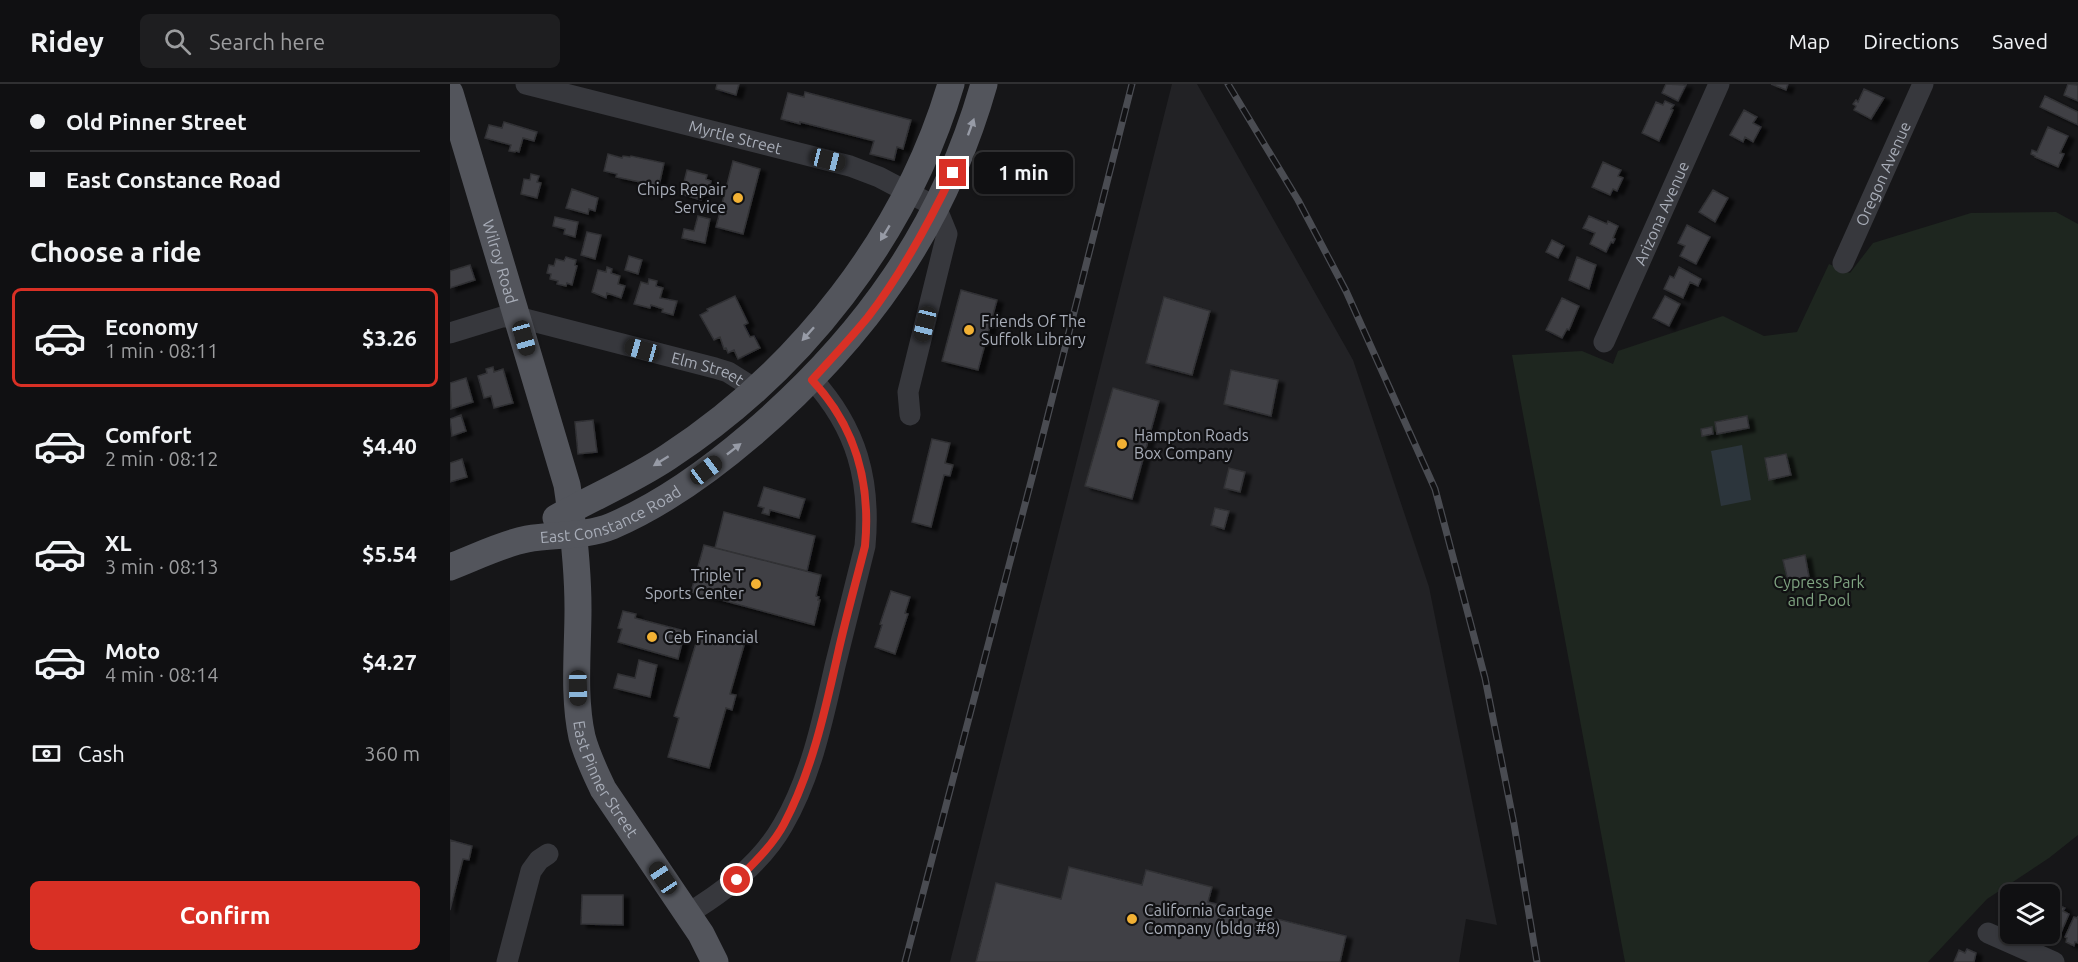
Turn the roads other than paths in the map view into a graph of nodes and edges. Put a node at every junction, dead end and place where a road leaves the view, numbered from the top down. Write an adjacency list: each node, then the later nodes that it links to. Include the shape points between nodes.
1 (526, 84): 7 (street, Myrtle Street, via 849,166)
2 (951, 84): 7 (main road, East Constance Road)
3 (984, 84): 8 (main road, East Constance Road, one-way to 3, via 953,173)
4 (1719, 84): 12 (street, Arizona Avenue)
5 (1923, 84): 9 (street, Oregon Avenue)
6 (450, 93): 10 (main road, Wilroy Road)
7 (908, 192): 8 (street, Myrtle Street); 14 (main road, East Constance Road, one-way to 14, via 885,233 840,296)
8 (936, 207): 13 (main road, East Constance Road, via 868,316); 15 (street, via 947,234 909,392)
9 (1843, 263)
10 (517, 317): 11 (street, via 502,317); 14 (street, Elm Street, via 715,368); 16 (main road, Wilroy Road, via 567,485)
11 (450, 333)
12 (1604, 342)
13 (812, 380): 16 (main road, East Constance Road, one-way to 13, via 596,531 680,489 738,446); 19 (street, via 831,404 858,454 867,496 865,546 816,742 784,825 737,880)
14 (755, 389): 16 (main road, East Constance Road, one-way to 16, via 708,429)
15 (910, 415)
16 (572, 522): 17 (main road, East Constance Road); 19 (main road, East Pinner Street, via 578,607 578,713 583,740 603,789)
17 (450, 567)
18 (548, 854): 21 (street, via 531,871)
19 (687, 914): 22 (main road, East Pinner Street)
20 (1988, 933): 23 (street)
21 (507, 962)
22 (715, 962)
23 (2054, 962)

